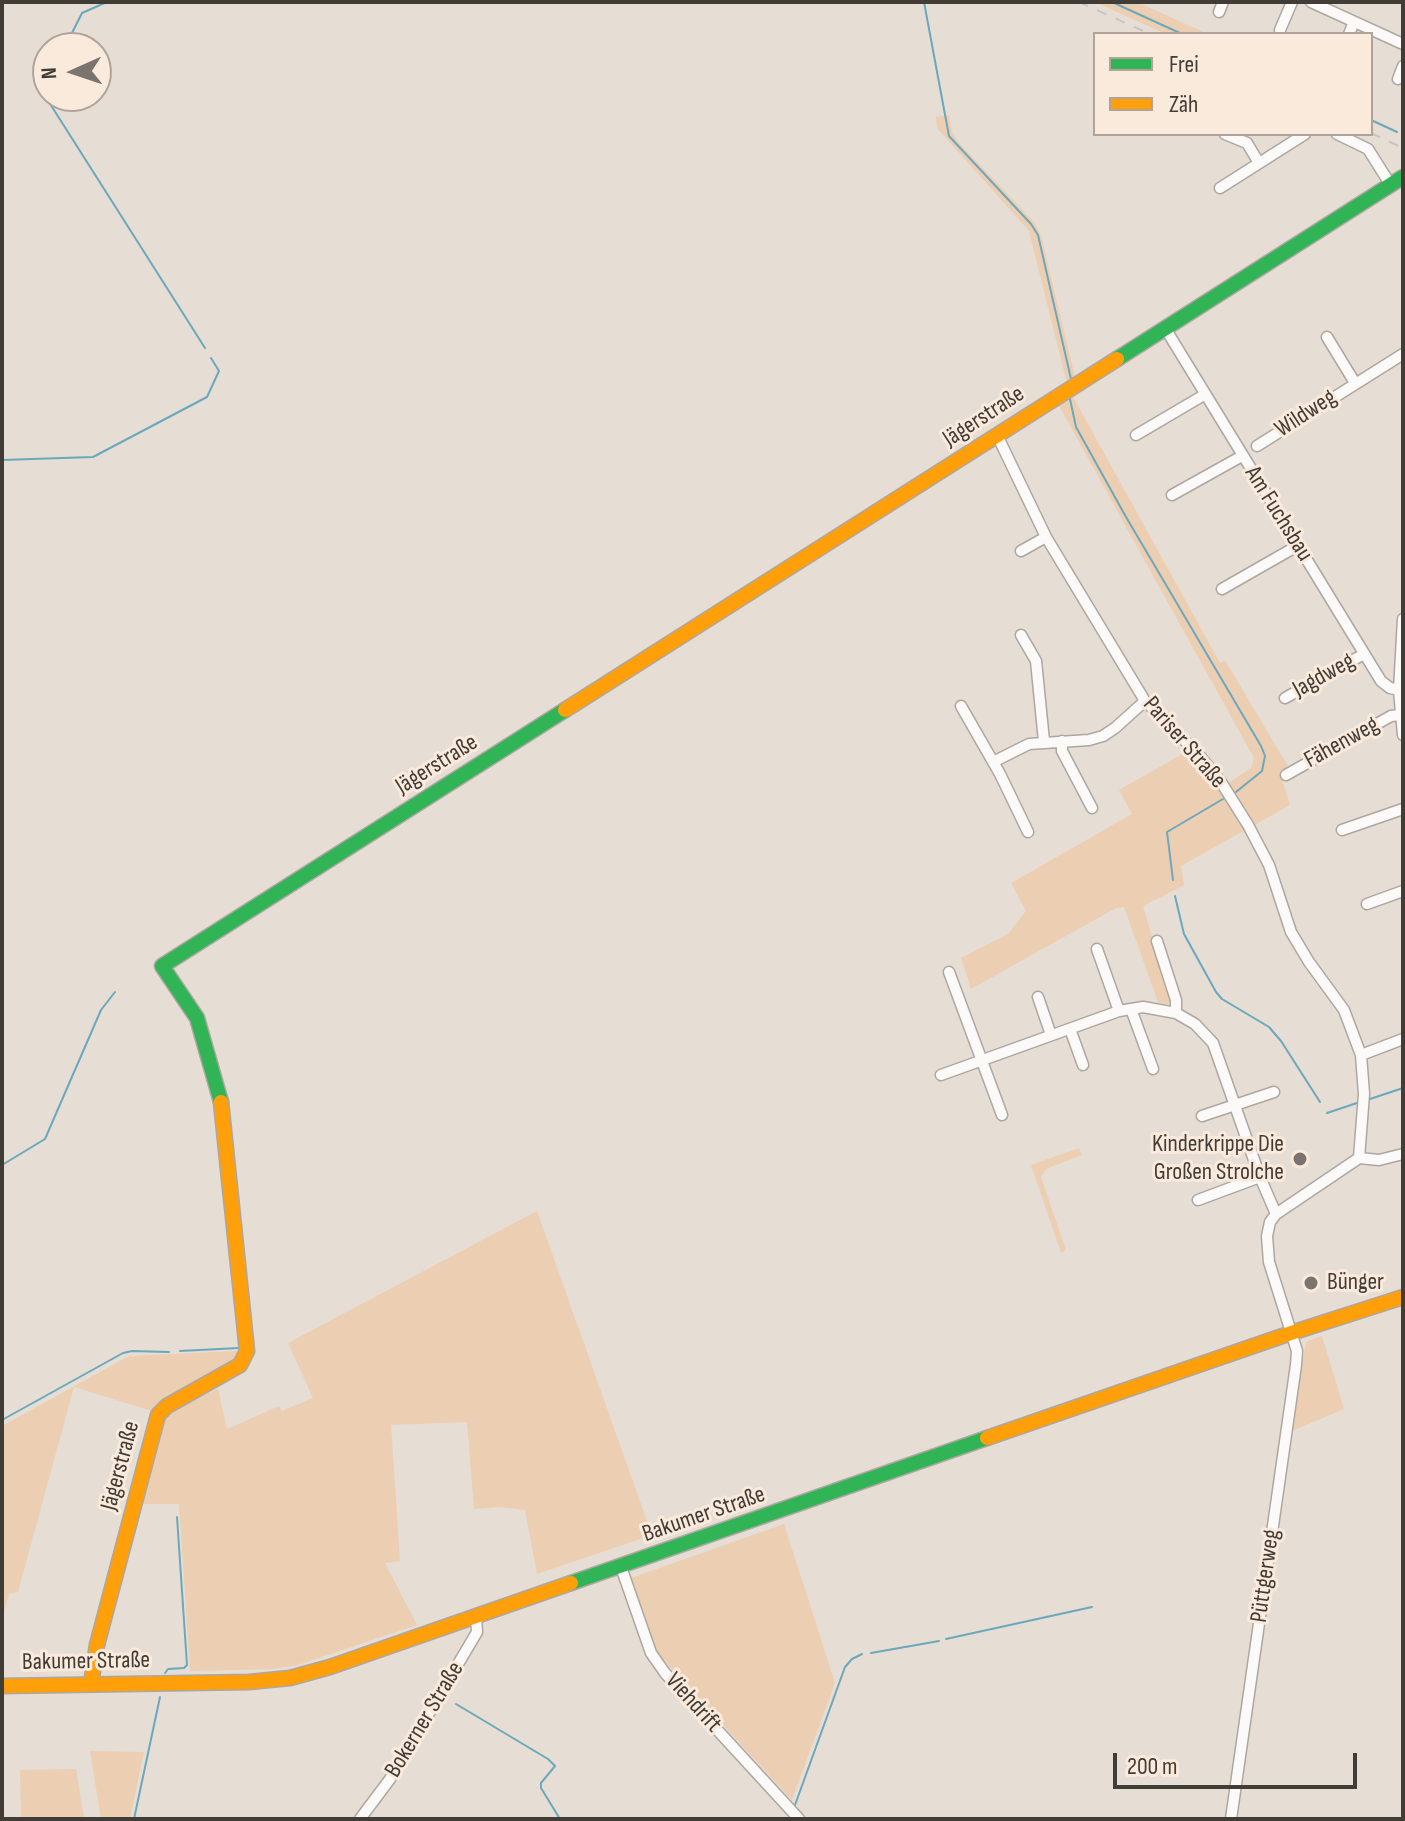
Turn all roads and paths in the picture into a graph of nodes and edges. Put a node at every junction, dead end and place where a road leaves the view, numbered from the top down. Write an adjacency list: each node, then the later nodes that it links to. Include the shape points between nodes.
1 (1292, 2): 4 (street)
2 (1311, 2): 3 (street)
3 (1354, 22): 5 (street); 6 (street)
4 (1280, 30)
5 (1350, 32)
6 (1403, 44)
7 (1403, 66): 8 (street)
8 (1398, 79)
9 (1230, 136): 12 (street, via 1247,143)
10 (1302, 136): 12 (street)
11 (1341, 136): 13 (street, via 1368,149)
12 (1259, 163): 14 (street)
13 (1396, 180): 15 (street, Jägerstraße)
14 (1220, 188)
15 (1165, 328): 19 (street, Am Fuchsbau); 20 (street, Jägerstraße)
16 (1327, 337): 18 (street, Wildweg)
17 (1403, 354): 18 (street, Wildweg)
18 (1355, 383): 22 (street, Wildweg)
19 (1204, 395): 21 (street); 23 (street, Am Fuchsbau)
20 (997, 435): 25 (street, Pariser Straße); 76 (street, Jägerstraße, via 162,966 197,1018 223,1110 247,1351 240,1365 158,1415 100,1630)
21 (1136, 435)
22 (1257, 446)
23 (1242, 456): 24 (street); 26 (street, Am Fuchsbau)
24 (1172, 495)
25 (1046, 537): 27 (street); 34 (street, Pariser Straße)
26 (1299, 545): 28 (street); 31 (street, Am Fuchsbau)
27 (1021, 551)
28 (1222, 589)
29 (1403, 619): 32 (street)
30 (1021, 635): 38 (street, via 1036,661)
31 (1364, 654): 32 (street, Am Fuchsbau, via 1381,681); 33 (street, Jagdweg)
32 (1401, 695): 36 (street)
33 (1285, 698)
34 (1145, 701): 39 (street, via 1103,736); 58 (street, Pariser Straße, via 1200,756 1248,825 1269,865 1291,932 1344,1010)
35 (961, 706): 40 (street)
36 (1400, 715): 37 (street); 41 (street, Fähenweg)
37 (1403, 735)
38 (1044, 741): 39 (street); 40 (street)
39 (1062, 741): 42 (street, via 1062,751)
40 (993, 762): 45 (street)
41 (1286, 775)
42 (1092, 808)
43 (1403, 809): 44 (street)
44 (1342, 830)
45 (1028, 832)
46 (1403, 891): 47 (street)
47 (1367, 904)
48 (1157, 941): 54 (street)
49 (1097, 949): 53 (street)
50 (949, 972): 59 (street)
51 (1038, 997): 56 (street)
52 (1131, 1009): 53 (street); 54 (street); 61 (street)
53 (1119, 1011): 55 (street)
54 (1176, 1013): 64 (street, via 1213,1043)
55 (1070, 1029): 56 (street); 60 (street)
56 (1051, 1035): 59 (street)
57 (1403, 1039): 58 (street)
58 (1361, 1055): 68 (street, Pariser Straße)
59 (983, 1060): 62 (street); 65 (street)
60 (1083, 1065)
61 (1153, 1069)
62 (941, 1075)
63 (1274, 1092): 64 (street)
64 (1235, 1105): 66 (street); 69 (street)
65 (1002, 1115)
66 (1202, 1116)
67 (1403, 1154): 68 (street)
68 (1359, 1158): 71 (street)
69 (1260, 1177): 70 (street); 71 (street)
70 (1198, 1200)
71 (1276, 1214): 73 (street, via 1270,1222 1267,1255)
72 (1403, 1297): 73 (street, Bakumer Straße)
73 (1291, 1333): 74 (street, Bakumer Straße); 80 (street, Püttgerweg, via 1296,1365)
74 (621, 1567): 75 (street, Bakumer Straße); 79 (street, Viehdrift, via 651,1653 665,1673)
75 (476, 1617): 76 (street, Bakumer Straße, via 290,1678); 78 (street, Bokerner Straße, via 477,1632 390,1779)
76 (91, 1684): 77 (street, Bakumer Straße)
77 (2, 1686)
78 (360, 1819)
79 (799, 1819)
80 (1231, 1819)

